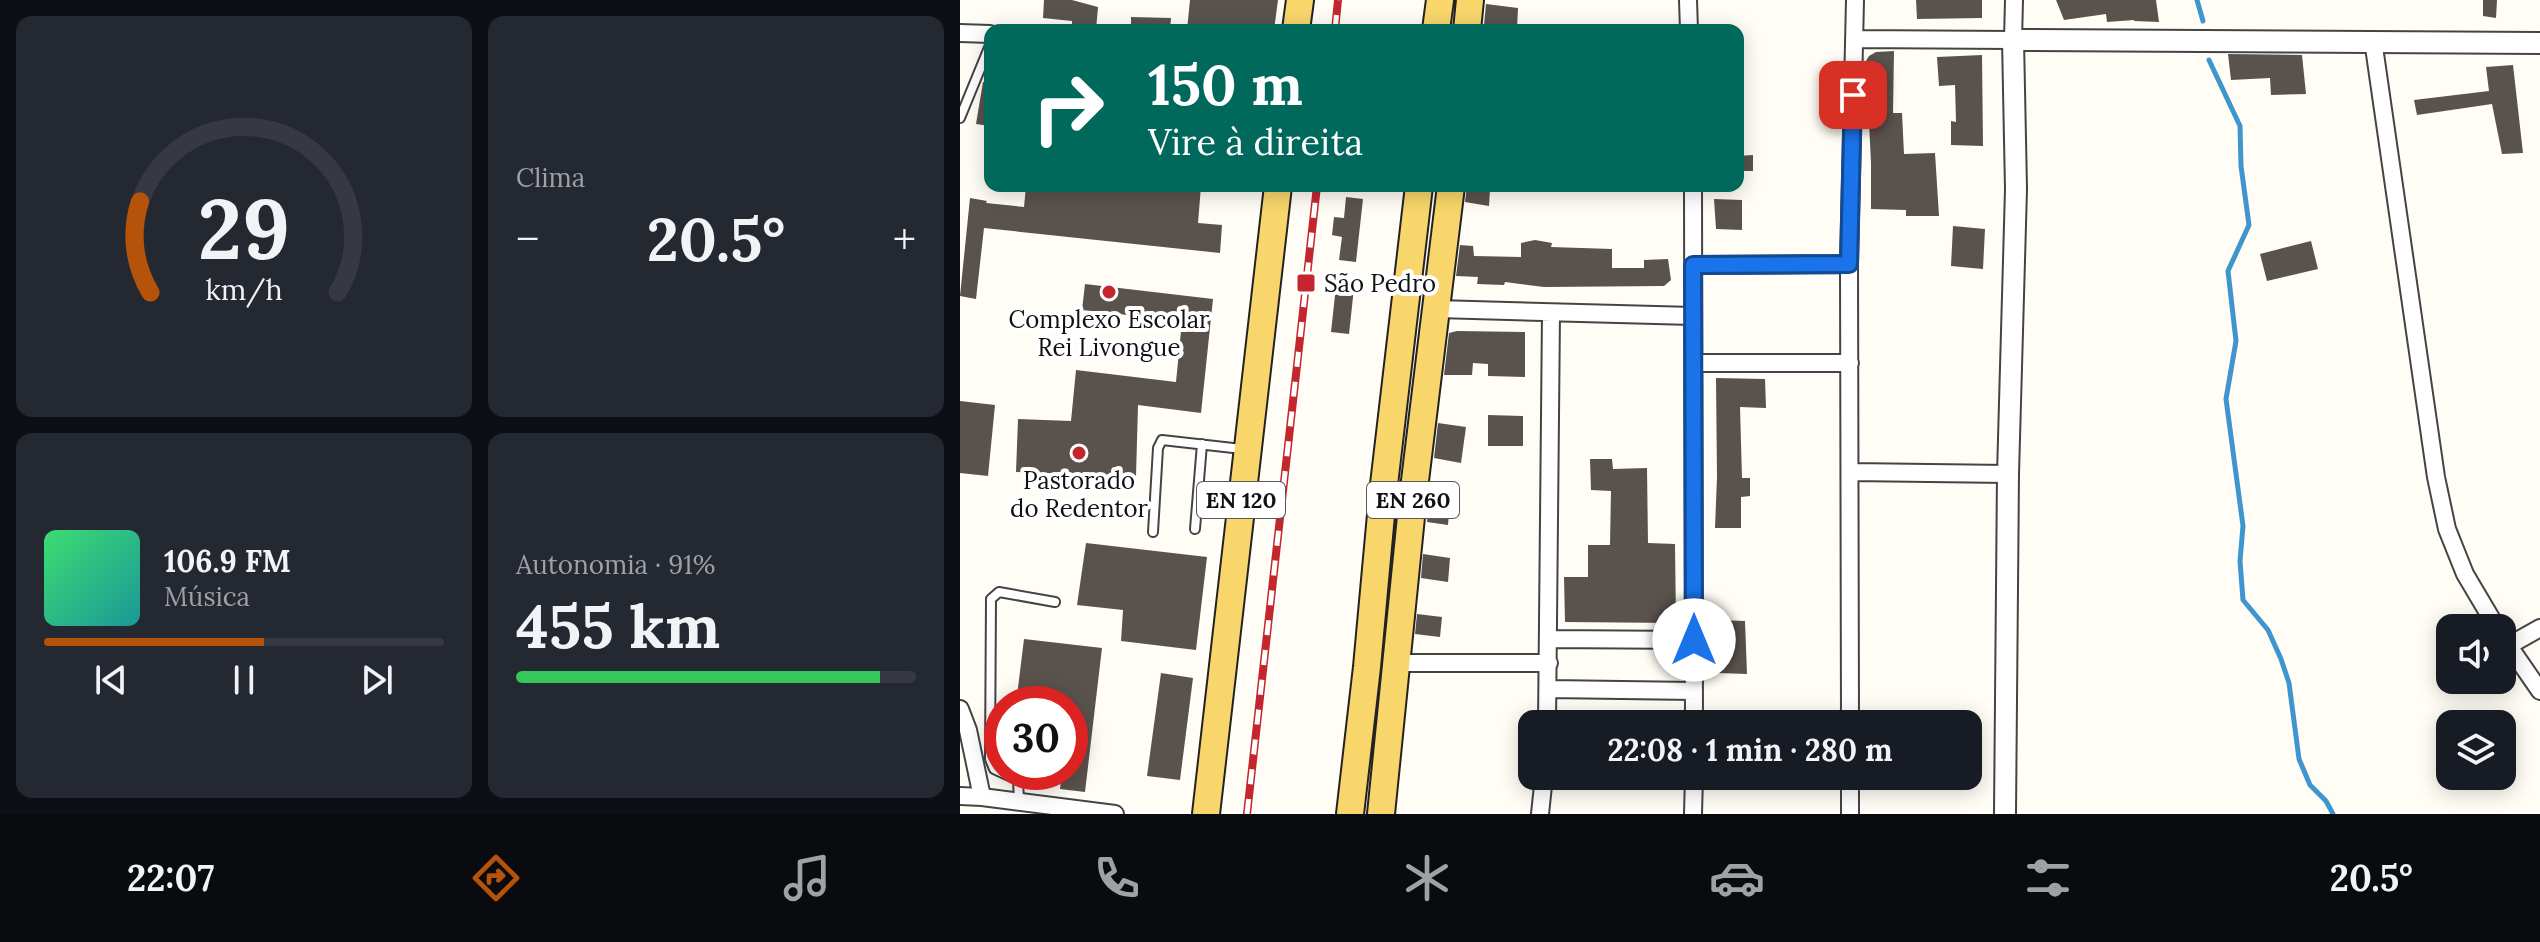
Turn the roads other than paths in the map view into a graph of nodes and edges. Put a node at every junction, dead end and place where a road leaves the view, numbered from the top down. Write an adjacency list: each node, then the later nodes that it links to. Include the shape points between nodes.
1 (1300, 0): 7 (main road)
2 (1440, 0): 8 (main road)
3 (1470, 0): 9 (main road)
4 (1688, 0): 10 (street)
5 (1855, 0): 13 (street)
6 (2014, 0): 14 (street)
7 (1297, 24)
8 (1437, 24)
9 (1468, 24)
10 (1689, 24)
11 (960, 33): 12 (street)
12 (984, 34)
13 (1854, 39): 14 (street); 23 (street)
14 (2013, 40): 15 (street); 33 (street, via 2016,189)
15 (2373, 40): 16 (street); 39 (street, via 2438,490 2465,574)
16 (2540, 43)
17 (984, 60): 18 (lane)
18 (960, 118)
19 (1277, 192): 31 (main road, EN 120)
20 (1418, 192): 34 (main road, EN 260)
21 (1450, 192): 25 (main road, EN 260)
22 (1693, 192): 24 (street)
23 (1849, 264): 24 (street); 29 (street)
24 (1693, 265): 27 (street)
25 (1437, 309): 26 (street); 35 (main road, EN 260)
26 (1551, 314): 27 (street); 42 (street)
27 (1693, 316): 28 (street)
28 (1693, 363): 29 (street); 43 (street)
29 (1850, 363): 32 (street)
30 (1202, 444): 31 (lane); 36 (lane); 37 (lane, via 1162,440)
31 (1247, 450): 61 (main road, EN 120)
32 (1851, 472): 33 (street); 53 (street)
33 (2008, 474): 67 (street)
34 (1383, 493): 35 (main road); 62 (main road, EN 260)
35 (1413, 497): 45 (main road, EN 260)
36 (1195, 529)
37 (1153, 532)
38 (1055, 602): 59 (lane, via 999,592 991,599 990,759 994,769 1018,780)
39 (2489, 614)
40 (2540, 628): 41 (street)
41 (2516, 637)
42 (1550, 639): 43 (street); 46 (street)
43 (1694, 640): 48 (street)
44 (2516, 657): 49 (street)
45 (1398, 663): 46 (street); 63 (main road, EN 260)
46 (1549, 663): 47 (street)
47 (1549, 689): 48 (street); 51 (street)
48 (1694, 691): 52 (street)
49 (2540, 691)
50 (960, 709): 58 (street)
51 (1548, 710)
52 (1694, 710)
53 (1850, 710)
54 (1543, 790): 64 (street)
55 (1694, 790): 65 (street)
56 (1850, 790): 66 (street)
57 (960, 796): 58 (street)
58 (982, 797): 59 (street)
59 (1019, 802): 60 (street)
60 (1115, 814)
61 (1206, 814)
62 (1350, 814)
63 (1381, 814)
64 (1540, 814)
65 (1693, 814)
66 (1850, 814)
67 (2005, 814)

